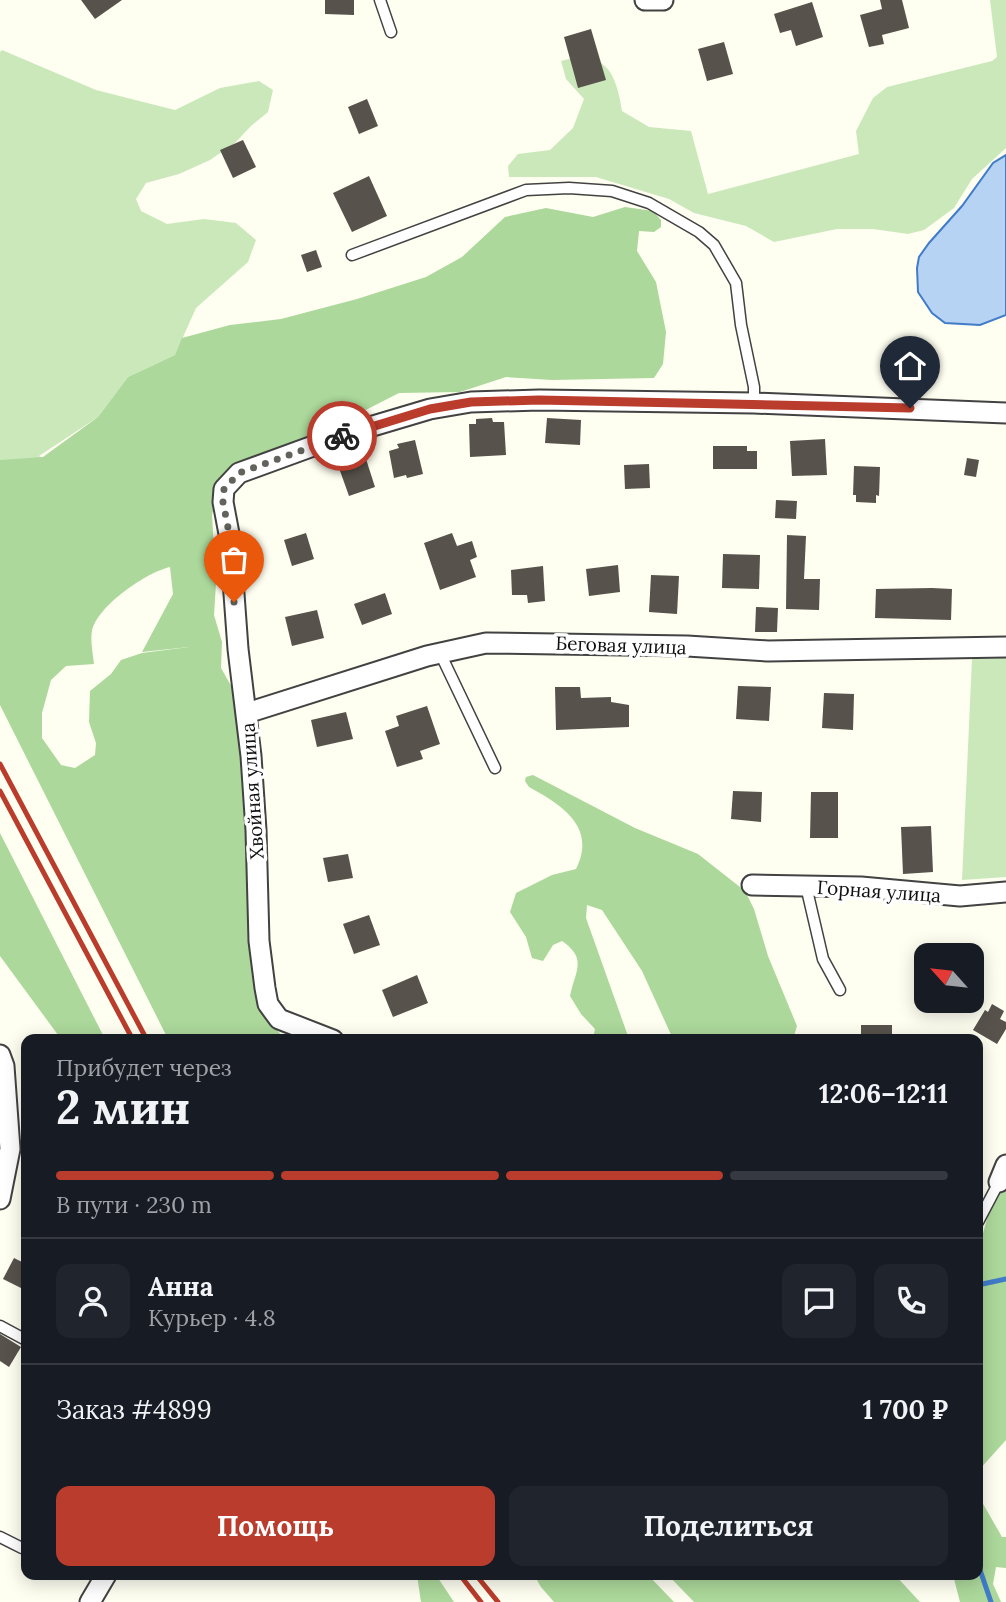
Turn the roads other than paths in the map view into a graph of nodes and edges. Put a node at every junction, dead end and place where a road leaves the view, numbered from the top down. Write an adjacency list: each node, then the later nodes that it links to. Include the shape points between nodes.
1 (380, 0): 2 (lane)
2 (391, 32)
3 (352, 255): 4 (lane, via 526,190 612,191 649,204 714,245 736,283)
4 (754, 403): 5 (street); 8 (street, Хвойная улица, via 471,402 346,434 239,473 224,489 223,502)
5 (1006, 413)
6 (1006, 647): 7 (street, Беговая улица, via 768,652 485,643)
7 (440, 653): 8 (street, Беговая улица); 9 (lane)
8 (247, 713): 14 (street, Хвойная улица, via 259,941 268,1004 279,1019)
9 (495, 768)
10 (752, 885): 11 (street, Горная улица)
11 (806, 886): 12 (street, Горная улица, via 960,896); 13 (lane, via 823,959)
12 (1006, 892)
13 (840, 990)
14 (318, 1034)
15 (0, 1055): 17 (street, via 10,1149)
16 (1003, 1174): 18 (lane)
17 (0, 1199)
18 (983, 1212)
19 (0, 1326): 20 (lane)
20 (21, 1337)
21 (0, 1537): 22 (lane)
22 (21, 1548)
23 (103, 1580): 24 (street)
24 (90, 1602)

